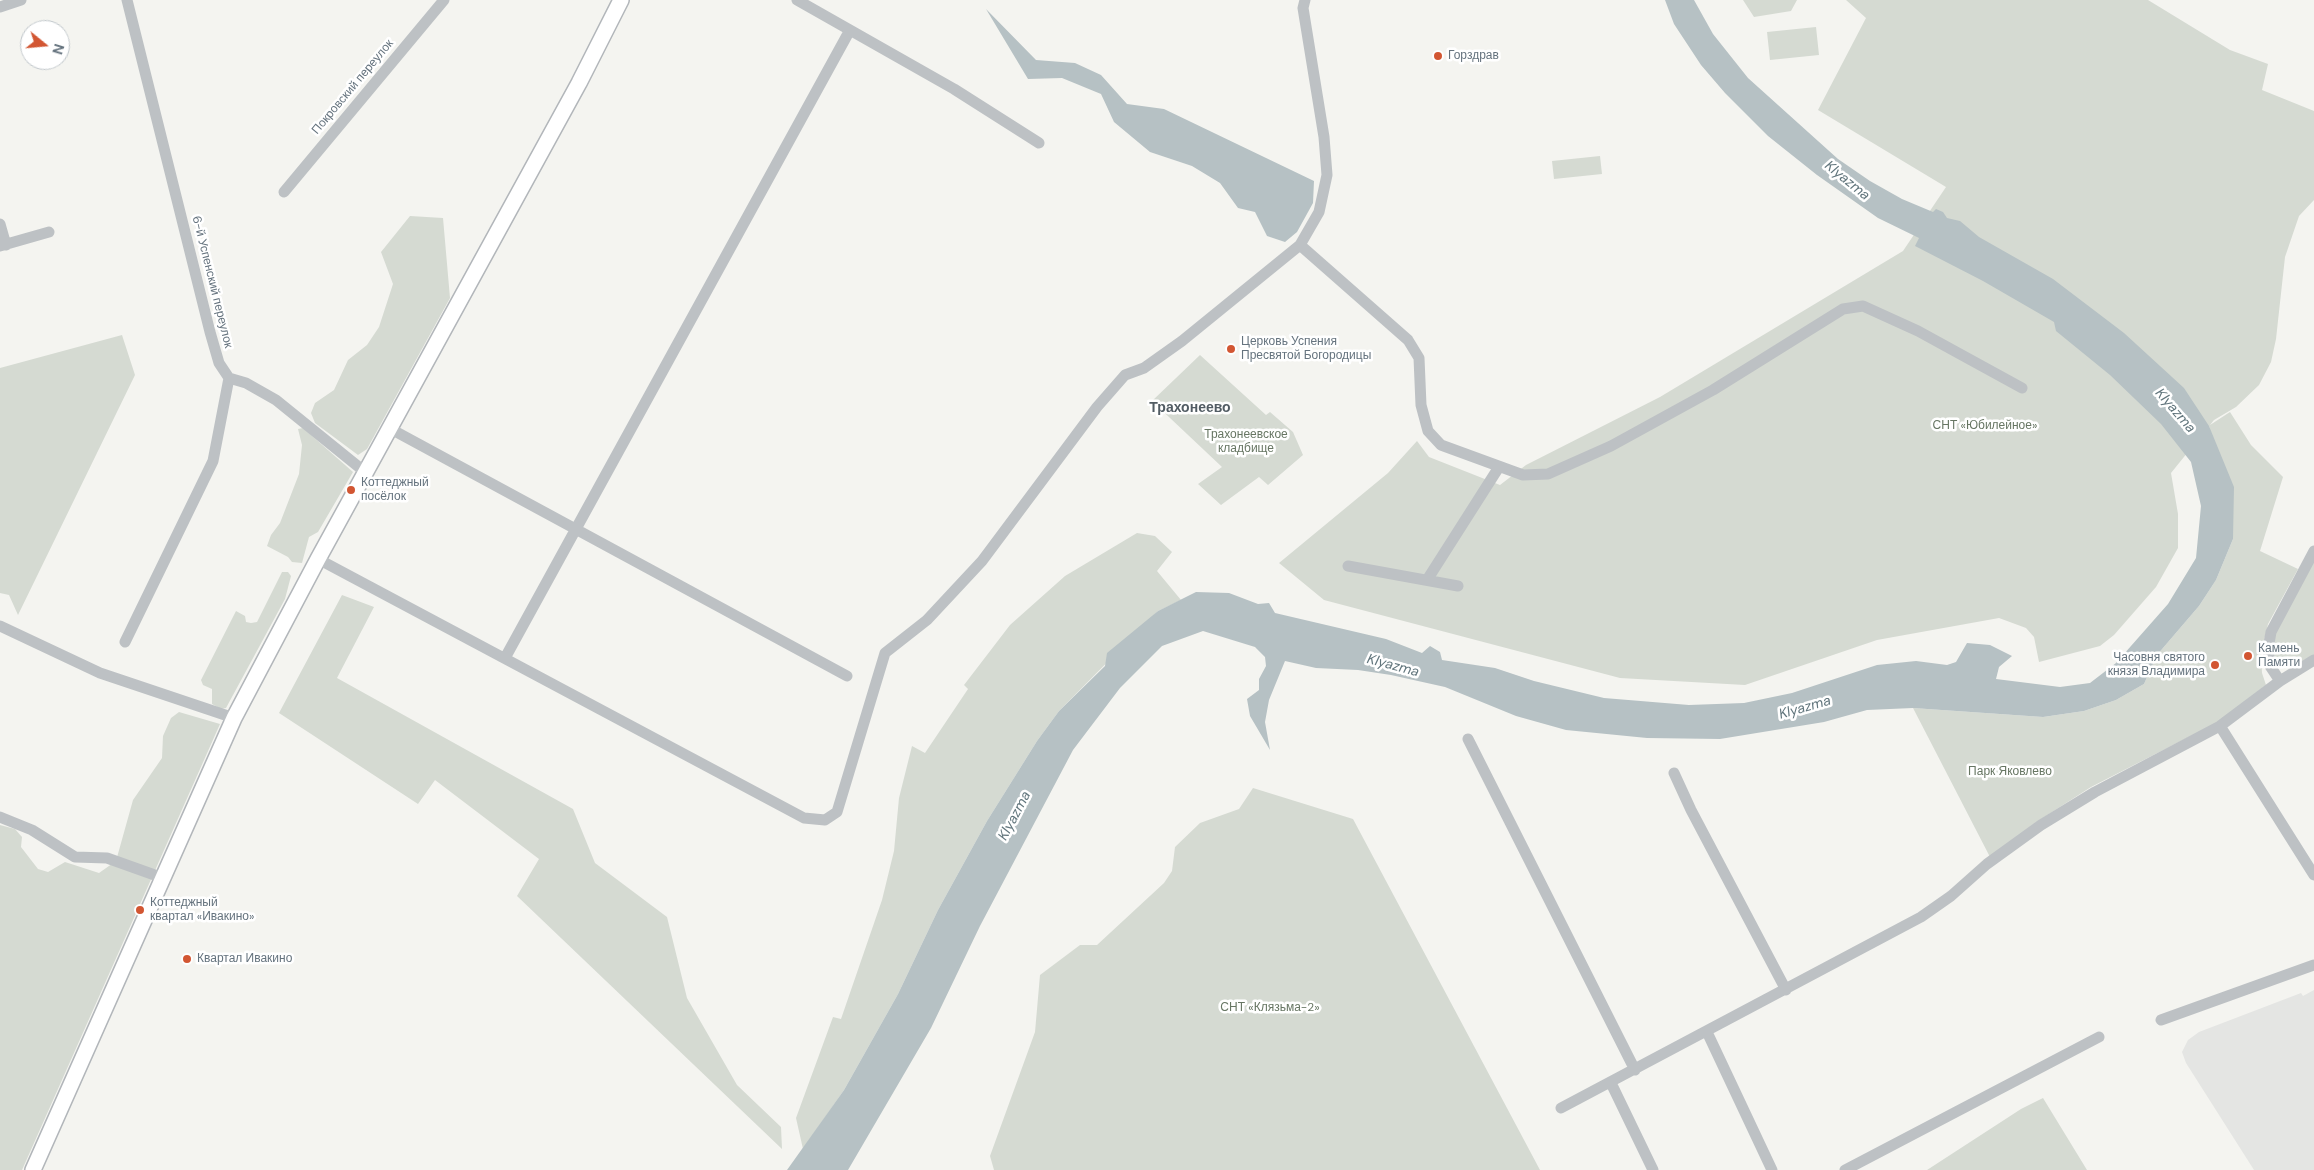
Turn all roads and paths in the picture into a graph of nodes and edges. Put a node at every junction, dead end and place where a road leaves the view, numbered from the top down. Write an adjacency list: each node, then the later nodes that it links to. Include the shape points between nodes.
1 (22, 0): 7 (street)
2 (127, 0): 15 (street, 6-й Успенский переулок, via 210,332 219,363)
3 (444, 0): 10 (street, Покровский переулок)
4 (621, 0): 17 (main road, via 580,83)
5 (796, 0): 8 (street)
6 (1305, 0): 14 (street, via 1302,8 1324,137 1327,175 1319,212)
7 (0, 8)
8 (850, 30): 9 (street, via 954,89); 20 (street)
9 (1039, 143)
10 (284, 192)
11 (0, 224): 13 (street)
12 (50, 232): 13 (street)
13 (3, 245)
14 (1300, 245): 18 (street, via 1408,340 1419,358 1421,405 1428,431 1441,445); 28 (street, via 1182,341 1144,368 1125,376 1097,407 982,561 927,620 885,653 837,812 825,820 804,818)
15 (229, 378): 19 (street, via 246,383 276,400); 27 (street, via 213,461)
16 (2022, 388): 18 (street, via 1863,306 1843,309 1713,390 1611,446 1548,474 1523,475)
17 (390, 428): 19 (main road); 20 (street)
18 (1499, 467): 24 (street)
19 (365, 472): 22 (main road)
20 (576, 528): 28 (street); 30 (street)
21 (2314, 551): 31 (street, via 2272,632 2270,666)
22 (318, 558): 28 (street); 32 (main road)
23 (1348, 566): 24 (street)
24 (1427, 580): 25 (street)
25 (1458, 586)
26 (0, 626): 32 (street, via 100,673)
27 (125, 642)
28 (505, 658)
29 (2314, 660): 31 (street)
30 (847, 676)
31 (2280, 681): 33 (street)
32 (234, 718): 38 (main road)
33 (2220, 726): 37 (street); 40 (street, via 2064,809 1987,864 1921,917)
34 (1468, 739): 44 (street)
35 (1674, 773): 40 (street)
36 (0, 817): 38 (street, via 32,830 75,857 107,858)
37 (2314, 875)
38 (163, 878): 47 (main road)
39 (2314, 965): 41 (street)
40 (1786, 990): 42 (street)
41 (2161, 1020)
42 (1707, 1032): 44 (street); 49 (street)
43 (2099, 1037): 50 (street)
44 (1635, 1070): 45 (street)
45 (1611, 1083): 46 (street); 48 (street)
46 (1561, 1108)
47 (33, 1170)
48 (1653, 1170)
49 (1772, 1170)
50 (1844, 1170)

